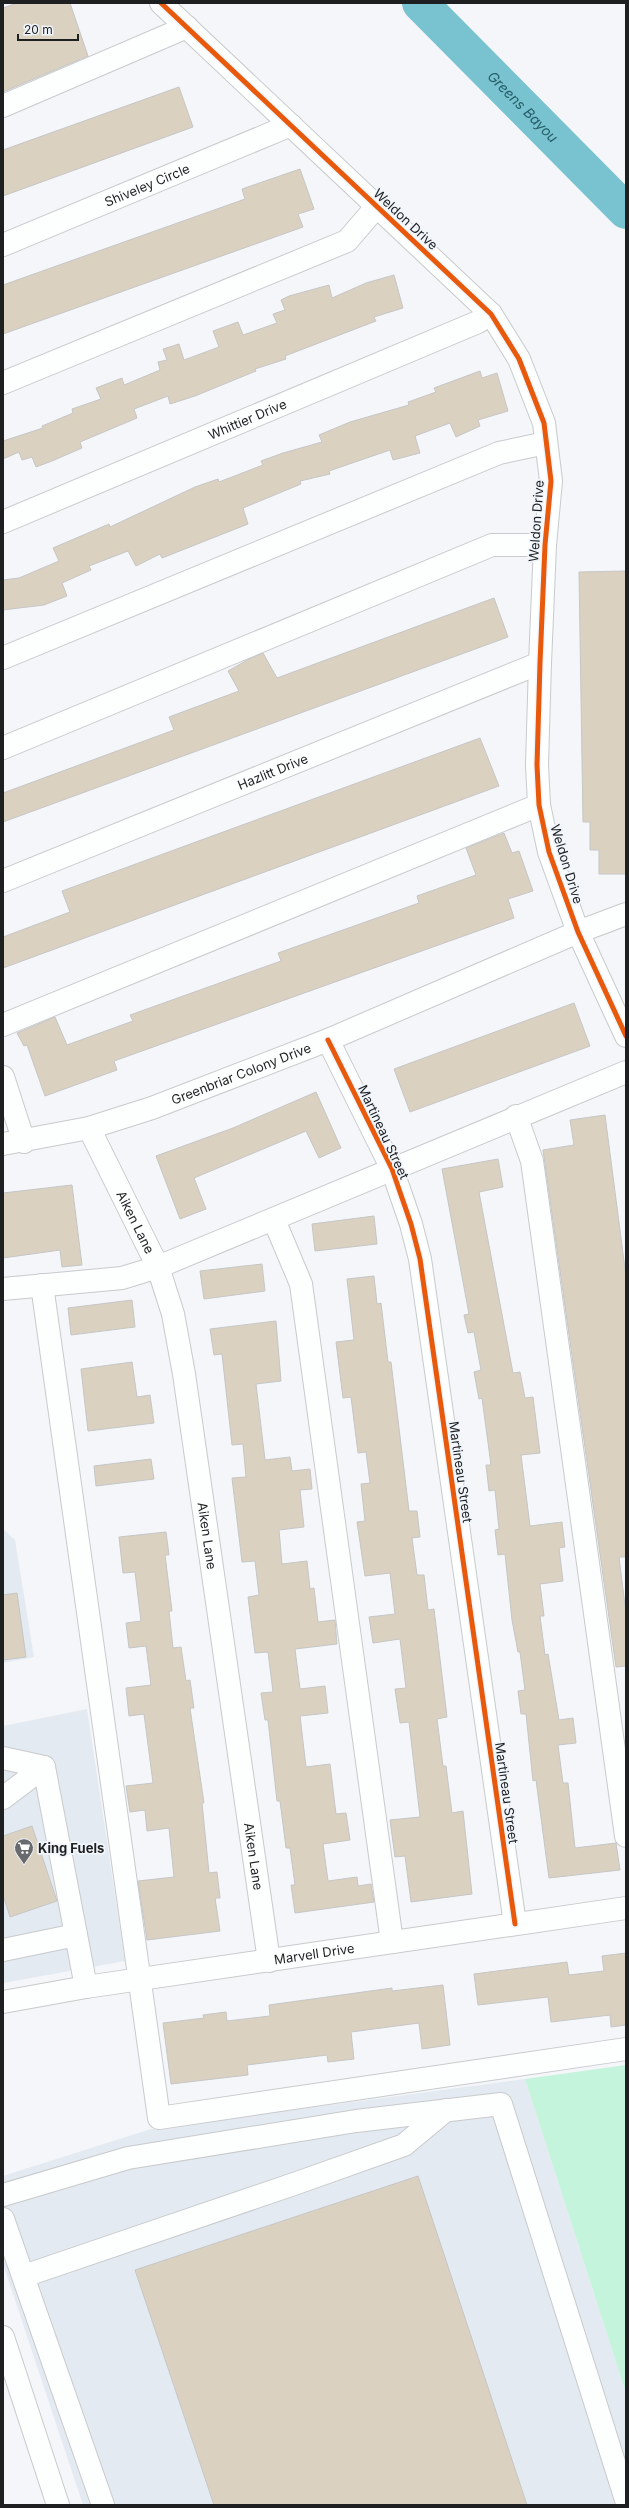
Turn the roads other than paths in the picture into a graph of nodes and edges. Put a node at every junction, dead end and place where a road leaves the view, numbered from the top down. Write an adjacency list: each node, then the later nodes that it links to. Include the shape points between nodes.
1 (161, 3): 2 (street, Weldon Drive)
2 (187, 27): 3 (street); 4 (street, Weldon Drive)
3 (3, 106)
4 (291, 125): 5 (street, Weldon Drive); 6 (street, Shiveley Circle)
5 (377, 206): 7 (street, Weldon Drive); 8 (street, via 347,241)
6 (3, 245)
7 (491, 314): 9 (street, Weldon Drive, via 519,359 544,423); 10 (street, Whittier Drive, via 478,322)
8 (3, 383)
9 (546, 443): 11 (street, Weldon Drive, via 552,481); 12 (street, via 499,454)
10 (3, 522)
11 (545, 545): 13 (street, Weldon Drive); 14 (street, via 492,545)
12 (3, 658)
13 (540, 663): 15 (street, Weldon Drive, via 537,765); 16 (street, Hazlitt Drive)
14 (3, 748)
15 (539, 806): 18 (street, Weldon Drive, via 549,852); 19 (street)
16 (4, 881)
17 (626, 914): 18 (street, Greenbriar Colony Drive)
18 (578, 932): 20 (street, Weldon Drive); 21 (street, Greenbriar Colony Drive)
19 (3, 1025)
20 (626, 1036)
21 (328, 1040): 25 (street, Greenbriar Colony Drive, via 152,1108); 27 (street, Martineau Street)
22 (626, 1072): 24 (street)
23 (3, 1077): 26 (street)
24 (516, 1116): 27 (street); 37 (street, via 532,1161)
25 (90, 1128): 26 (street, Greenbriar Colony Drive); 29 (street, Aiken Lane)
26 (14, 1143)
27 (392, 1169): 28 (street); 39 (street, Martineau Street, via 420,1259)
28 (274, 1220): 29 (street); 41 (street, via 301,1284)
29 (158, 1267): 30 (street, via 122,1278); 43 (street, Aiken Lane, via 173,1314 184,1374)
30 (42, 1285): 31 (street); 44 (street)
31 (3, 1289)
32 (3, 1758): 33 (street)
33 (44, 1767): 34 (street); 35 (street); 36 (street); 40 (street)
34 (3, 1769)
35 (3, 1783)
36 (3, 1798)
37 (626, 1836)
38 (626, 1908): 39 (street, Marvell Drive)
39 (515, 1924): 41 (street, Marvell Drive)
40 (76, 1935): 42 (street); 45 (street)
41 (392, 1942): 43 (street, Marvell Drive)
42 (3, 1950)
43 (269, 1960): 44 (street, Marvell Drive)
44 (139, 1980): 45 (street, Marvell Drive); 47 (street, via 159,2118)
45 (86, 1987): 46 (street, Marvell Drive)
46 (3, 2002)
47 (626, 2049)
48 (446, 2110): 49 (street, via 356,2121 128,2158); 51 (street, via 404,2144); 53 (street, via 501,2104)
49 (3, 2195)
50 (3, 2219): 51 (street)
51 (24, 2276): 55 (street)
52 (3, 2337): 54 (street)
53 (626, 2500)
54 (58, 2505)
55 (103, 2505)

